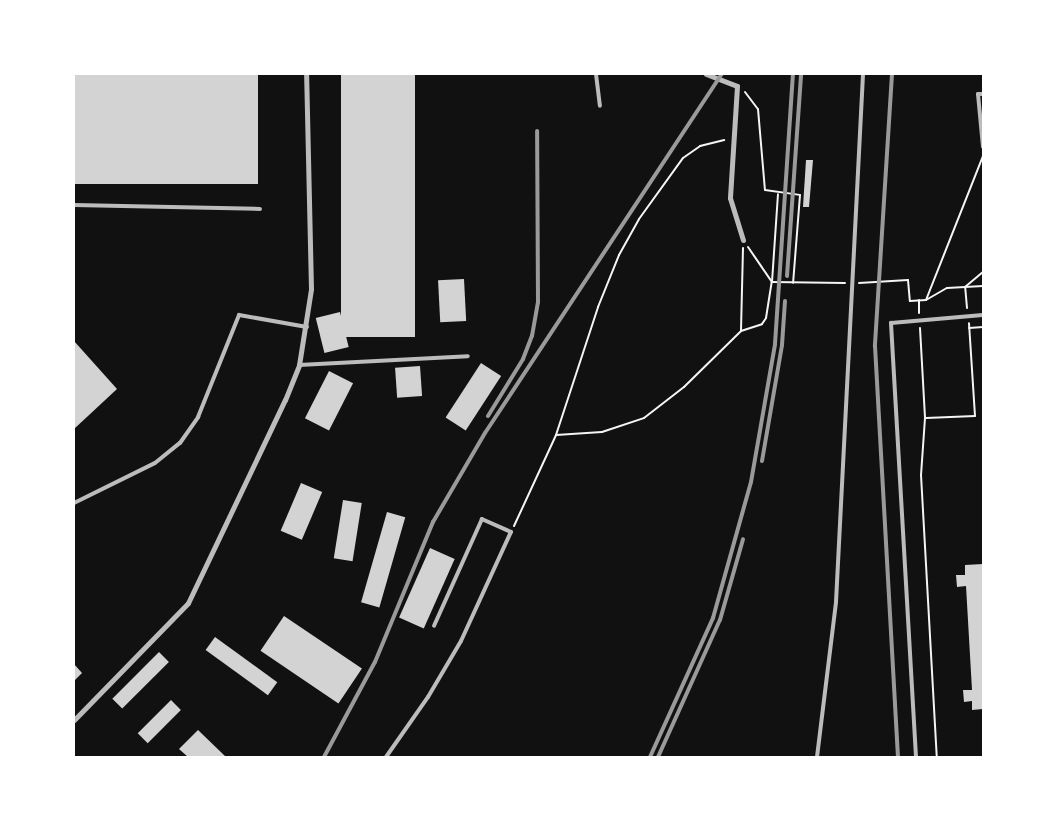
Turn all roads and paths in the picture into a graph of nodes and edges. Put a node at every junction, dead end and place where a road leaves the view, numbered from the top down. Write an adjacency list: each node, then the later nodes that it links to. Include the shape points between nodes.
1 (306, 74): 28 (street, via 312,289)
2 (596, 74): 7 (lane)
3 (706, 74): 5 (street)
4 (863, 74): 40 (lane, via 836,602)
5 (737, 86): 8 (street); 11 (path, via 758,109 765,190)
6 (983, 94): 9 (lane, via 978,94)
7 (600, 106)
8 (734, 138): 14 (street, via 730,198); 34 (path, via 691,152 639,219 619,255 598,308)
9 (983, 147)
10 (983, 156): 23 (path)
11 (778, 194): 17 (path); 18 (path, via 800,195)
12 (74, 205): 13 (lane)
13 (260, 209)
14 (743, 240): 17 (path); 30 (path)
15 (983, 272): 21 (path)
16 (893, 281): 22 (path, via 908,280 910,301)
17 (772, 282): 18 (path); 30 (path, via 766,318 762,324)
18 (793, 283): 19 (path)
19 (812, 285)
20 (983, 286): 21 (path)
21 (965, 287): 23 (path, via 947,288); 25 (path)
22 (918, 300): 23 (path); 26 (path)
23 (926, 300)
24 (983, 316): 25 (lane)
25 (968, 317): 26 (lane); 29 (path)
26 (920, 320): 33 (path); 41 (lane, via 890,323)
27 (983, 327): 29 (path)
28 (307, 328): 32 (street); 35 (lane, via 239,315 198,417 180,443 155,463)
29 (969, 328): 33 (path, via 975,416)
30 (741, 331): 34 (path, via 684,387 644,418 602,432)
31 (468, 356): 32 (lane)
32 (299, 365): 38 (street, via 188,603)
33 (925, 418): 42 (path, via 920,475)
34 (556, 435): 36 (path)
35 (74, 504)
36 (511, 532): 37 (lane, via 482,519); 39 (lane, via 461,641)
37 (434, 626)
38 (74, 720)
39 (388, 757)
40 (817, 757)
41 (916, 757)
42 (937, 757)

